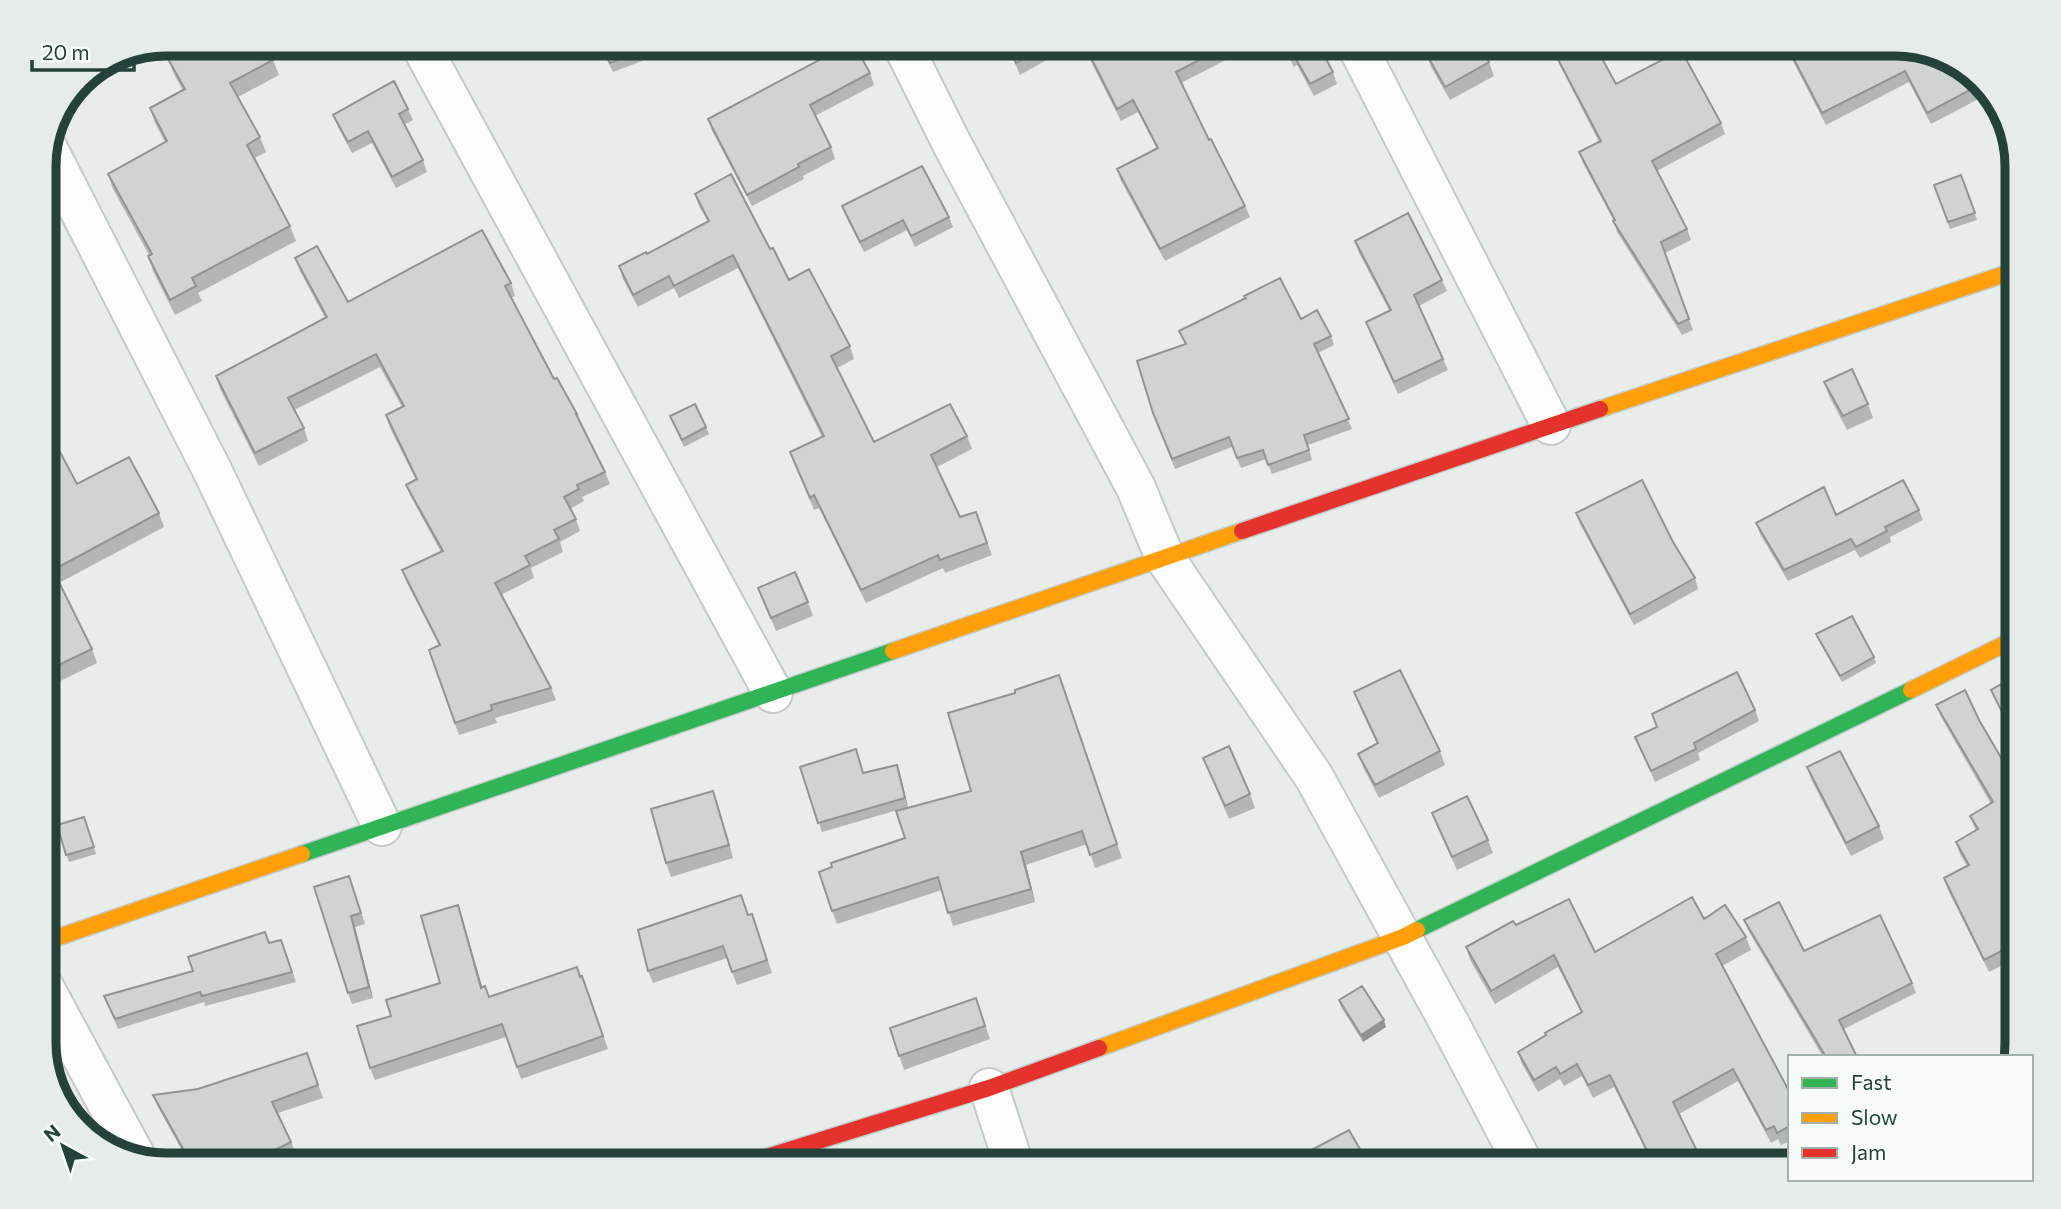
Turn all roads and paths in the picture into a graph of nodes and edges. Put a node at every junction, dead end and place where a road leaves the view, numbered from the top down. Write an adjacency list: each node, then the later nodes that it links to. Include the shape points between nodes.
1 (427, 56): 9 (street)
2 (908, 56): 7 (street, via 1136,488)
3 (1362, 56): 6 (street)
4 (56, 165): 10 (street, via 212,470)
5 (2005, 274): 6 (street)
6 (1551, 425): 7 (street)
7 (1165, 558): 9 (street); 11 (street, via 1314,777)
8 (2005, 644): 11 (street)
9 (773, 693): 10 (street)
10 (382, 826): 12 (street)
11 (1402, 937): 14 (street); 18 (street)
12 (56, 938)
13 (56, 1009): 15 (street)
14 (989, 1088): 16 (street); 17 (street)
15 (131, 1147)
16 (780, 1153)
17 (1010, 1153)
18 (1518, 1153)

